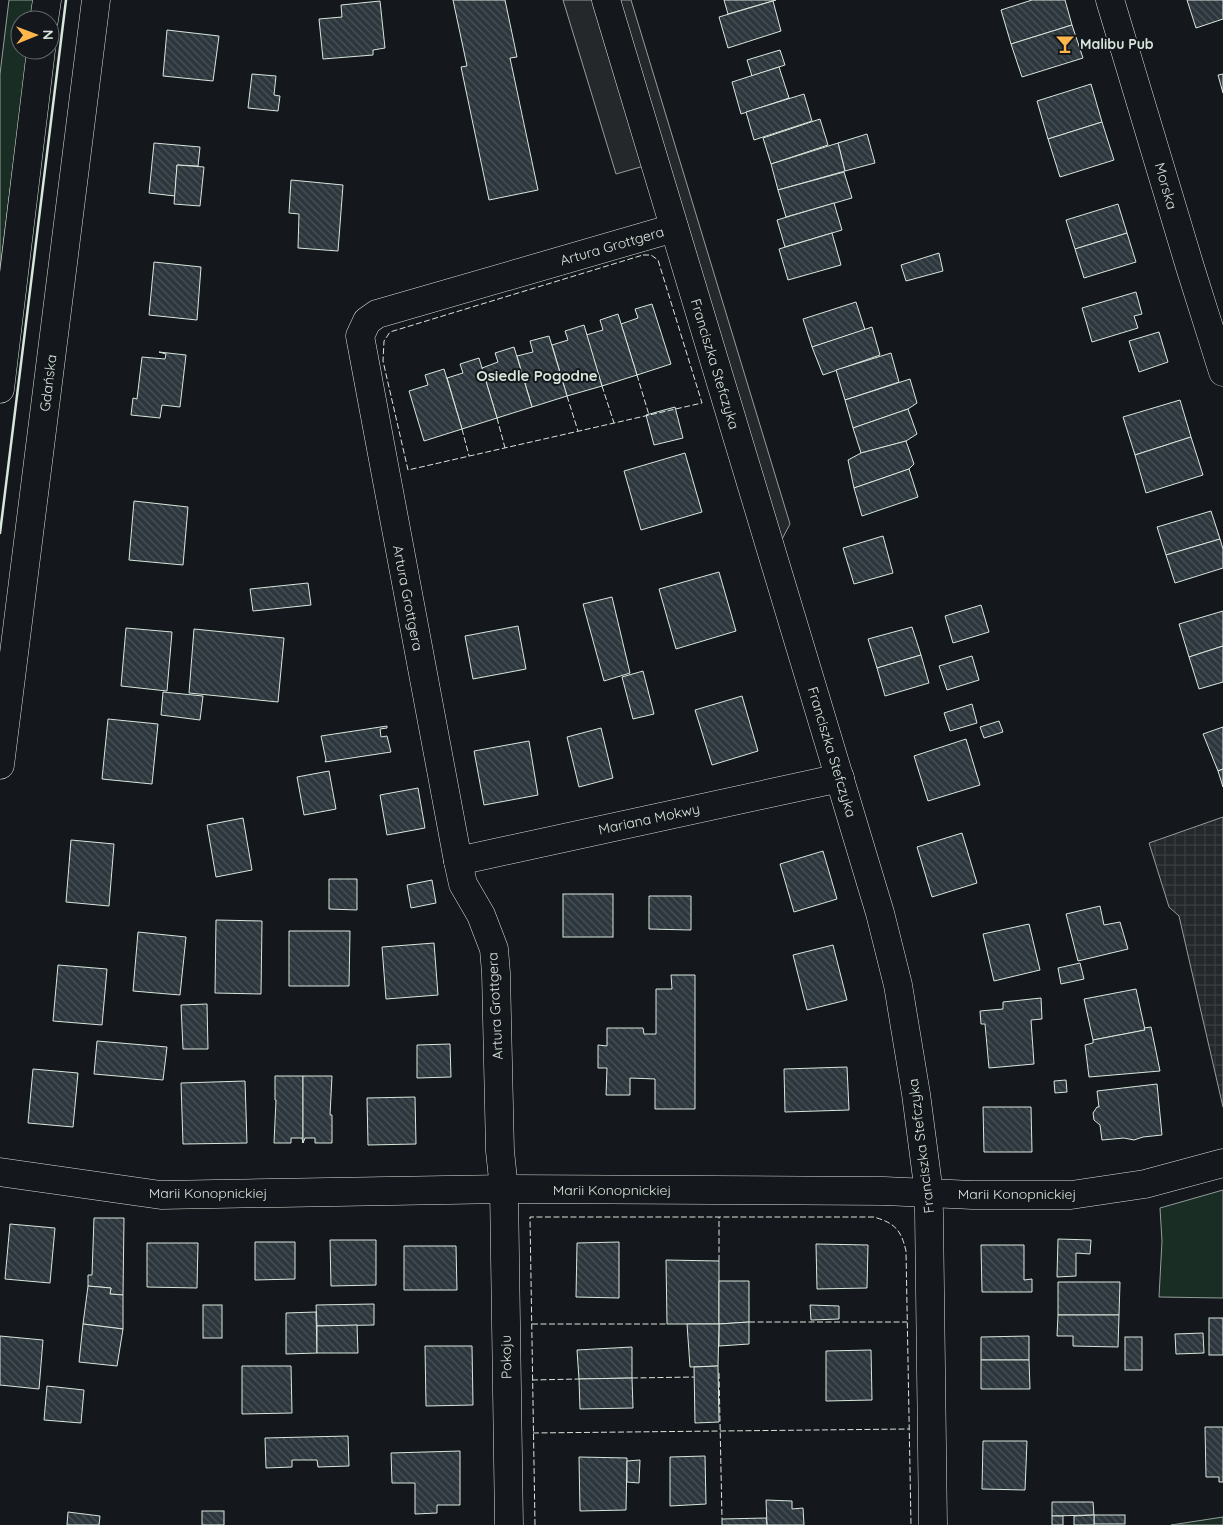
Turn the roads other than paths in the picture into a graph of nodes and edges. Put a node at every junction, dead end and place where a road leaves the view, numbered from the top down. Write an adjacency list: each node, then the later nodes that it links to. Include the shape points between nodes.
1 (96, 0): 8 (street, Gdańska)
2 (606, 0): 5 (street, Franciszka Stefczyka)
3 (1110, 0): 6 (street, Morska)
4 (40, 60): 7 (street)
5 (674, 228): 9 (street, Franciszka Stefczyka); 10 (street, Artura Grottgera, via 377,314 367,321 360,336)
6 (1223, 372)
7 (0, 390)
8 (0, 765)
9 (840, 778): 10 (street, Mariana Mokwy); 14 (street, Franciszka Stefczyka, via 898,985)
10 (458, 861): 13 (street, Artura Grottgera, via 463,884 481,915 494,948)
11 (1223, 1163): 14 (street, Marii Konopnickiej, via 1145,1184 1080,1194)
12 (0, 1172): 13 (street, Marii Konopnickiej, via 161,1195)
13 (504, 1189): 14 (street, Marii Konopnickiej); 15 (street, Pokoju)
14 (928, 1194): 16 (street, Franciszka Stefczyka)
15 (509, 1525)
16 (933, 1525)

